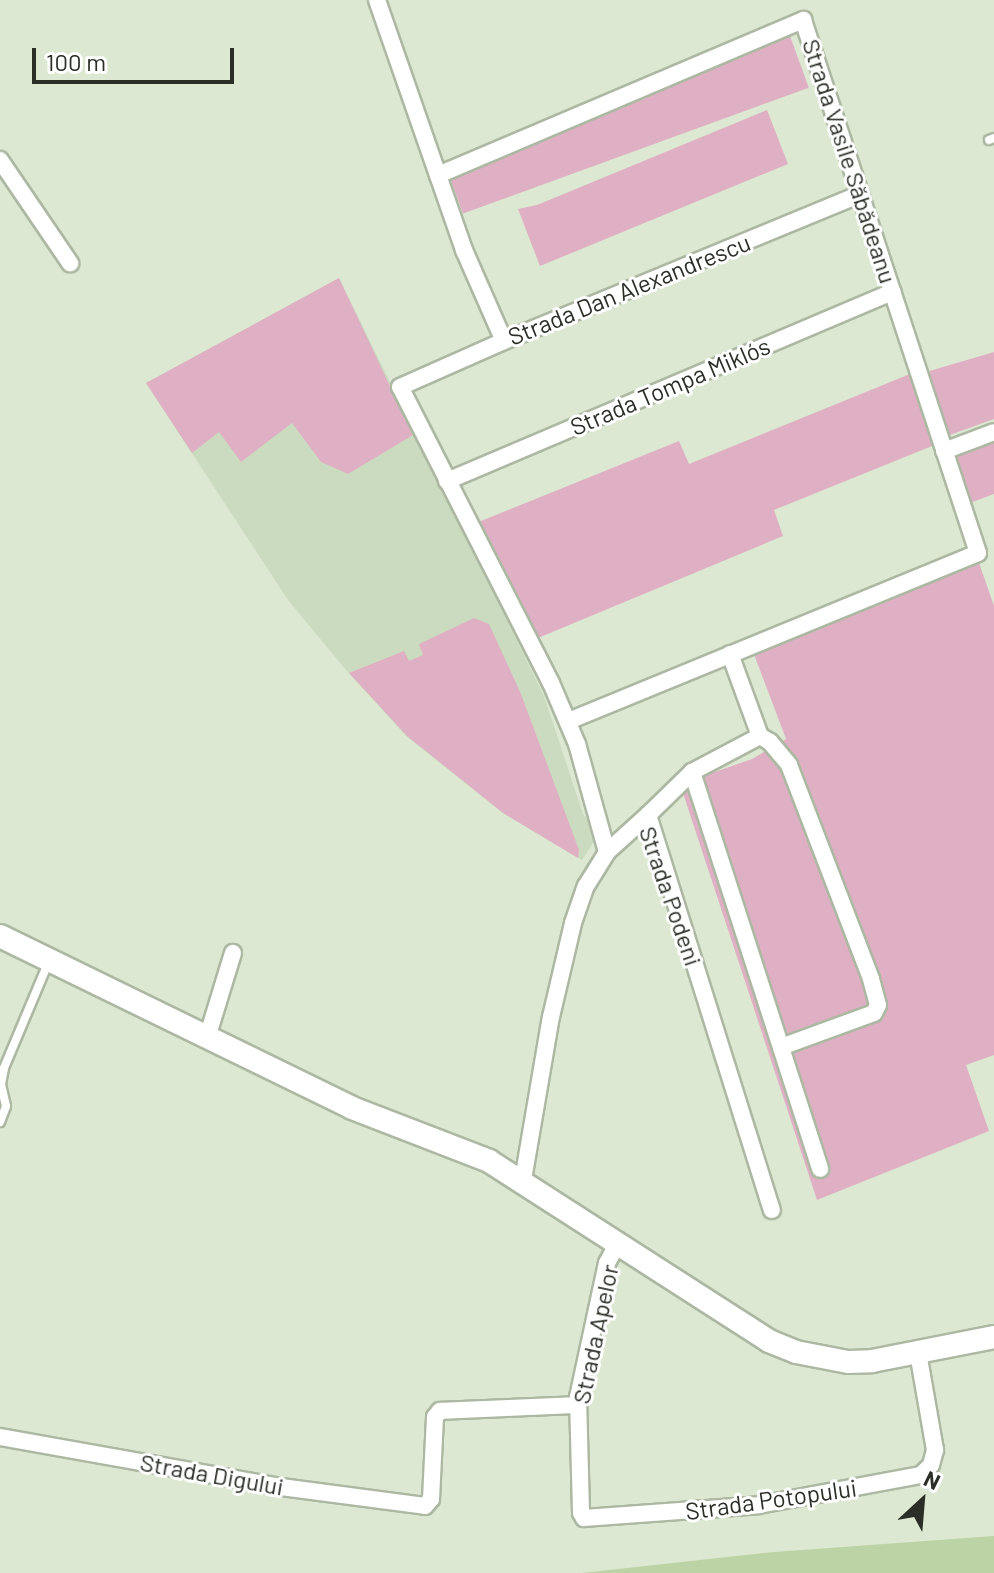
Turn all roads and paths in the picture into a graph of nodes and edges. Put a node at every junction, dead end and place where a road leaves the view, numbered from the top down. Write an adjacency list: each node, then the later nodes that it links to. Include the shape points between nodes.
1 (377, 0): 3 (street)
2 (0, 160): 5 (street)
3 (438, 175): 4 (street, Strada Vasile Săbădeanu, via 803,20); 7 (street)
4 (860, 194): 6 (street, Strada Vasile Săbădeanu); 7 (street, Strada Dan Alexandrescu)
5 (70, 263)
6 (893, 292): 9 (street, Strada Vasile Săbădeanu); 10 (street, Strada Tompa Miklós)
7 (504, 341): 10 (street, Strada Dan Alexandrescu, via 400,387)
8 (994, 432): 9 (street)
9 (944, 451): 11 (street, Strada Vasile Săbădeanu, via 978,553)
10 (447, 481): 12 (street)
11 (730, 654): 12 (street, Strada Vasile Săbădeanu); 13 (street)
12 (568, 721): 16 (street)
13 (760, 736): 14 (street); 21 (street, via 789,765 878,1005 874,1013)
14 (692, 772): 15 (street); 21 (street)
15 (648, 815): 16 (street, Strada Podeni); 25 (street, Strada Podeni)
16 (607, 852): 24 (street, Strada Podeni, via 586,886 573,923)
17 (0, 936): 19 (main road)
18 (233, 953): 20 (street)
19 (50, 960): 20 (main road); 22 (lane, via 4,1068 6,1106)
20 (207, 1038): 24 (main road, via 352,1108 455,1147)
21 (781, 1047): 23 (street)
22 (0, 1122)
23 (820, 1169)
24 (523, 1180): 26 (main road)
25 (772, 1210)
26 (618, 1243): 28 (main road, via 769,1341 796,1352 848,1362); 29 (street, Strada Apelor, via 607,1263)
27 (994, 1337): 28 (main road)
28 (918, 1353): 31 (street, Strada Potopului, via 935,1450 921,1475 759,1505)
29 (578, 1405): 30 (street, Strada Digului, via 440,1411 435,1417 431,1499 425,1506 281,1487); 31 (street, Strada Apelor, via 581,1513)
30 (0, 1437)
31 (587, 1519)

